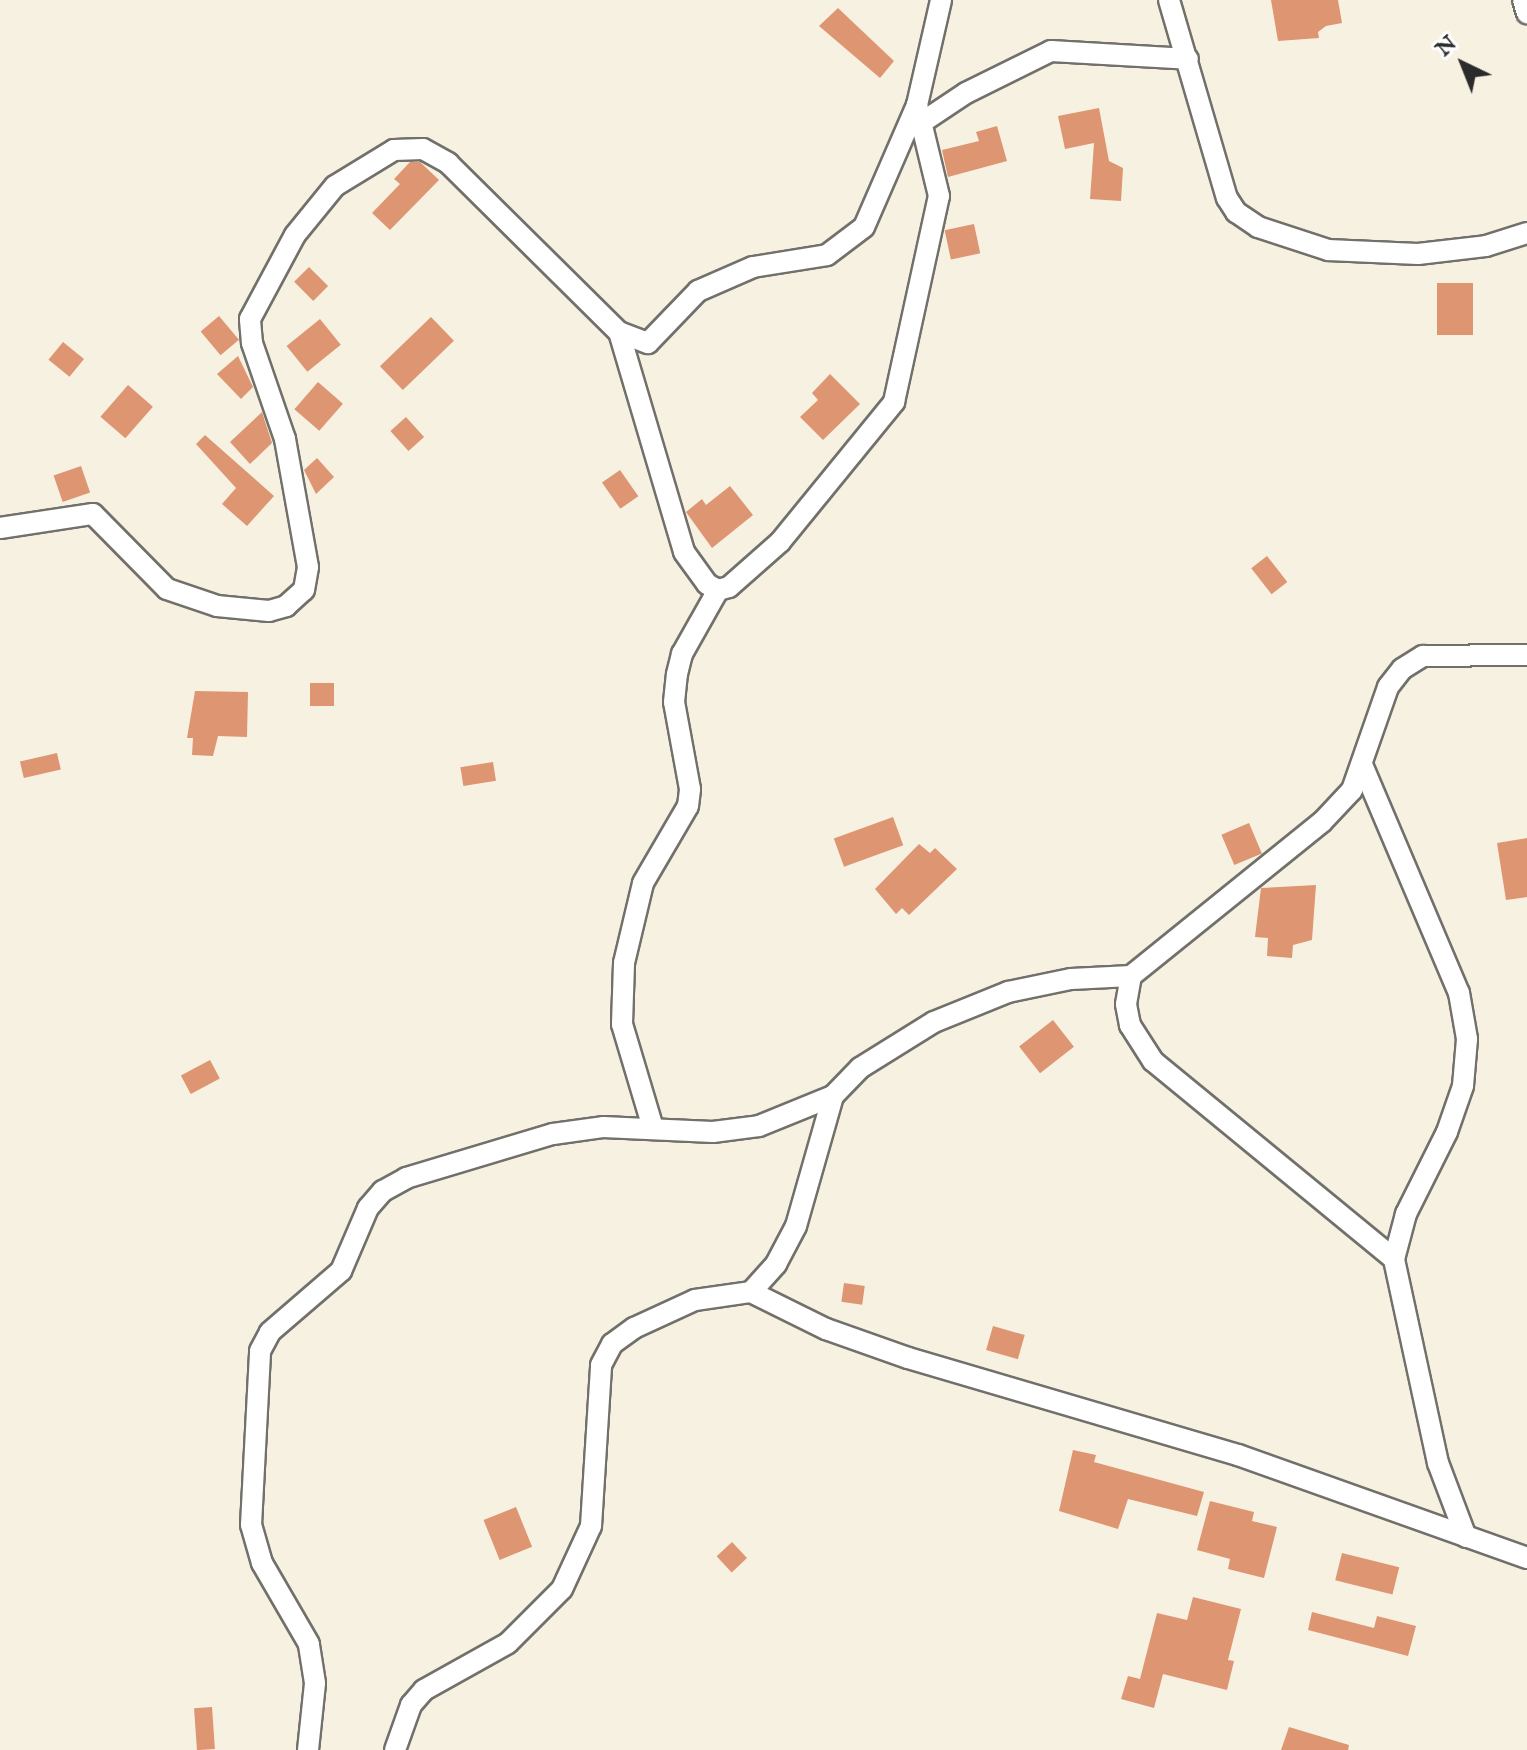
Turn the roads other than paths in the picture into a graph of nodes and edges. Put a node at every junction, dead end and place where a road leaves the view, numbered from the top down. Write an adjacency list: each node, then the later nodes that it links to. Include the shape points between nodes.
1 (941, 0): 6 (street)
2 (1169, 0): 5 (street)
3 (1523, 0): 4 (street)
4 (1527, 13)
5 (1188, 59): 6 (street, via 1051,51); 7 (street, via 1227,198 1236,212 1258,227 1328,250 1418,254 1486,246)
6 (920, 113): 8 (street, via 864,227 846,245 827,255 753,267 698,291 648,343); 10 (street, via 939,196 894,402 780,542)
7 (1527, 233)
8 (619, 332): 9 (street, via 448,163 423,149 394,150 335,186 307,216 250,319 252,343 285,439 308,567 304,590 286,606 269,611 217,606 167,589 93,514); 10 (street, via 684,552 707,584)
9 (0, 528)
10 (718, 590): 15 (street, via 682,654 677,674 674,702 690,789 688,806 643,883 624,963 622,1024)
11 (1527, 655): 12 (street, via 1423,656 1402,669 1388,687)
12 (1363, 767): 13 (street, via 1352,790 1322,822); 16 (street, via 1459,993 1467,1039 1463,1086 1447,1132 1406,1214)
13 (1131, 976): 14 (street, via 1071,979 1008,992 934,1022 860,1068); 16 (street, via 1126,1004 1130,1025 1153,1061)
14 (833, 1096): 15 (street, via 759,1126 713,1132); 17 (street, via 796,1226 776,1264)
15 (653, 1128): 20 (street, via 553,1134 444,1165 383,1191 368,1208 341,1271 260,1351 251,1525 262,1563 309,1644 315,1683)
16 (1394, 1259): 18 (street, via 1438,1463)
17 (751, 1292): 18 (street, via 826,1329 908,1358 1238,1455); 21 (street, via 668,1309 612,1344 597,1386 591,1526 577,1564 544,1611 508,1643 424,1690 411,1705)
18 (1466, 1537): 19 (street)
19 (1527, 1558)
20 (308, 1750)
21 (395, 1750)

